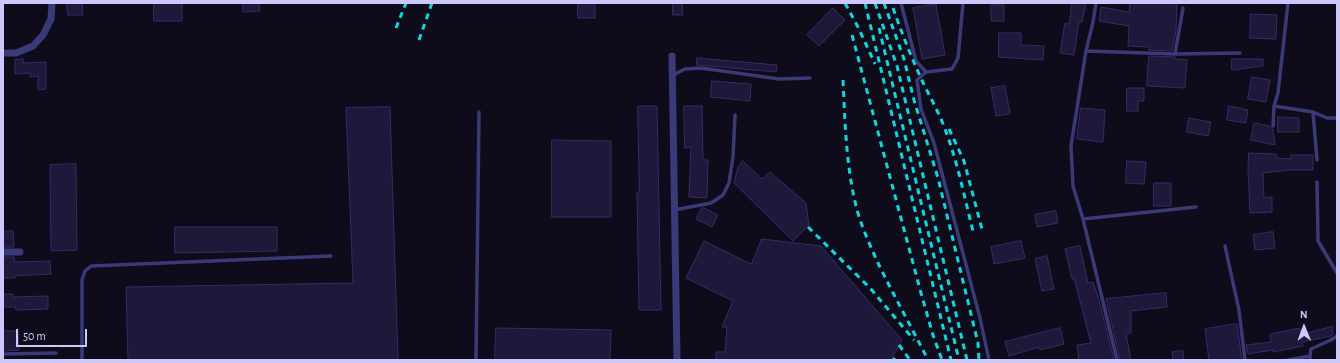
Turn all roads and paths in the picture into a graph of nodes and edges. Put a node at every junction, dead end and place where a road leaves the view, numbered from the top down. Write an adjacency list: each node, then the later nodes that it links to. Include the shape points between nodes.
1 (52, 3): 8 (street, via 51,18 43,36 33,46 16,53)
2 (901, 3): 12 (lane, via 916,62)
3 (962, 3): 12 (lane, via 958,58 952,68)
4 (1096, 3): 7 (lane)
5 (1288, 3): 15 (lane, via 1278,93)
6 (1183, 8): 10 (lane)
7 (1086, 51): 10 (lane); 25 (lane, via 1071,146 1073,186)
8 (3, 53)
9 (1240, 53): 10 (lane)
10 (1175, 54)
11 (672, 56): 13 (street)
12 (926, 72): 38 (lane, via 917,80 921,109 934,143)
13 (672, 76): 14 (lane, via 685,69 702,68 779,79); 24 (street)
14 (810, 78)
15 (1274, 106): 17 (lane); 20 (lane)
16 (479, 112): 36 (lane)
17 (1313, 112): 19 (lane, via 1327,118); 21 (lane)
18 (735, 115): 24 (lane, via 733,157 728,184 723,195 711,203)
19 (1337, 118)
20 (1273, 126)
21 (1317, 160)
22 (1317, 182): 30 (lane, via 1318,242)
23 (1196, 207): 25 (lane)
24 (674, 210): 37 (street)
25 (1083, 220): 39 (lane)
26 (1225, 246): 40 (lane, via 1239,310)
27 (3, 252): 28 (street)
28 (20, 252)
29 (331, 256): 35 (lane, via 91,266 85,271 82,280)
30 (1337, 273)
31 (1337, 336): 34 (lane, via 1311,349)
32 (56, 353): 33 (lane)
33 (3, 354)
34 (1310, 358): 41 (lane)
35 (82, 360)
36 (476, 360)
37 (677, 360)
38 (989, 360)
39 (1117, 360)
40 (1245, 360)
41 (1288, 360)

